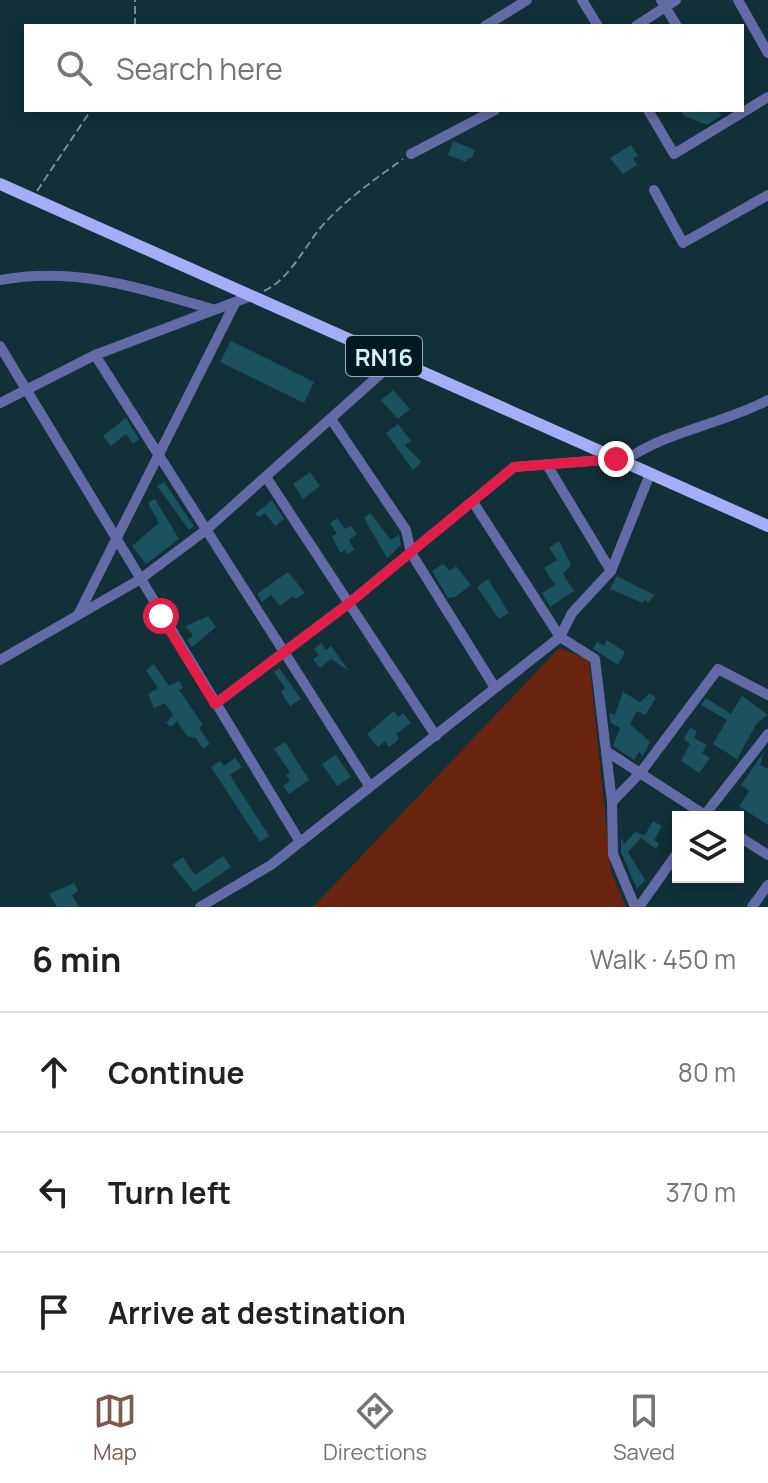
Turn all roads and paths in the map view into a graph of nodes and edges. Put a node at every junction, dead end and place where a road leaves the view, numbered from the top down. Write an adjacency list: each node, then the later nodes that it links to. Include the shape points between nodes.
1 (135, 0): 7 (path)
2 (527, 0): 8 (street)
3 (582, 0): 9 (street)
4 (676, 0): 6 (street)
5 (738, 0): 12 (street)
6 (663, 3): 10 (street); 11 (street)
7 (135, 24)
8 (488, 24)
9 (597, 24)
10 (638, 24)
11 (676, 24)
12 (768, 53)
13 (768, 97): 14 (street)
14 (744, 108)
15 (90, 112): 23 (path)
16 (491, 112): 19 (street)
17 (649, 112): 18 (street, via 674,154)
18 (729, 115)
19 (411, 154): 25 (path, via 352,195 285,275)
20 (0, 184): 23 (main road, RN16)
21 (654, 190): 22 (street, via 683,243)
22 (768, 195)
23 (32, 198): 25 (main road, RN16)
24 (0, 280): 27 (street, via 29,275 102,277)
25 (251, 296): 26 (street); 30 (main road, RN16)
26 (235, 303): 27 (street); 35 (street)
27 (212, 309): 29 (street)
28 (0, 346): 31 (street)
29 (95, 355): 31 (street); 35 (street)
30 (395, 361): 34 (street); 36 (main road, RN16)
31 (25, 388): 33 (street); 43 (street)
32 (768, 400): 36 (street, via 738,416 645,446)
33 (0, 403)
34 (331, 419): 39 (street); 44 (street, via 406,530)
35 (159, 455): 42 (street); 43 (street)
36 (619, 461): 37 (street); 38 (main road, RN16)
37 (547, 465): 40 (street, via 514,467); 45 (street)
38 (650, 474): 41 (main road, RN16); 45 (street)
39 (266, 477): 42 (street); 47 (street)
40 (473, 502): 44 (street); 49 (street)
41 (768, 526)
42 (206, 530): 46 (street); 50 (street)
43 (115, 542): 46 (street); 48 (street)
44 (411, 553): 47 (street); 52 (street)
45 (611, 571): 49 (street, via 572,613)
46 (139, 580): 48 (street); 54 (street)
47 (348, 604): 50 (street); 56 (street)
48 (78, 615): 51 (street)
49 (560, 637): 52 (street); 57 (street, via 595,659)
50 (283, 653): 54 (street); 59 (street)
51 (0, 660)
52 (494, 686): 56 (street)
53 (768, 695): 58 (street, via 718,669)
54 (215, 704): 64 (street)
55 (768, 734): 62 (street)
56 (436, 736): 59 (street)
57 (606, 751): 58 (street); 60 (street)
58 (641, 772): 60 (street); 61 (street)
59 (370, 787): 64 (street)
60 (612, 802): 69 (street, via 613,854)
61 (699, 811)
62 (710, 811)
63 (744, 840): 65 (street)
64 (300, 842): 68 (street)
65 (768, 855)
66 (672, 860): 69 (street)
67 (768, 885): 70 (street)
68 (200, 907)
69 (637, 907)
70 (752, 907)

